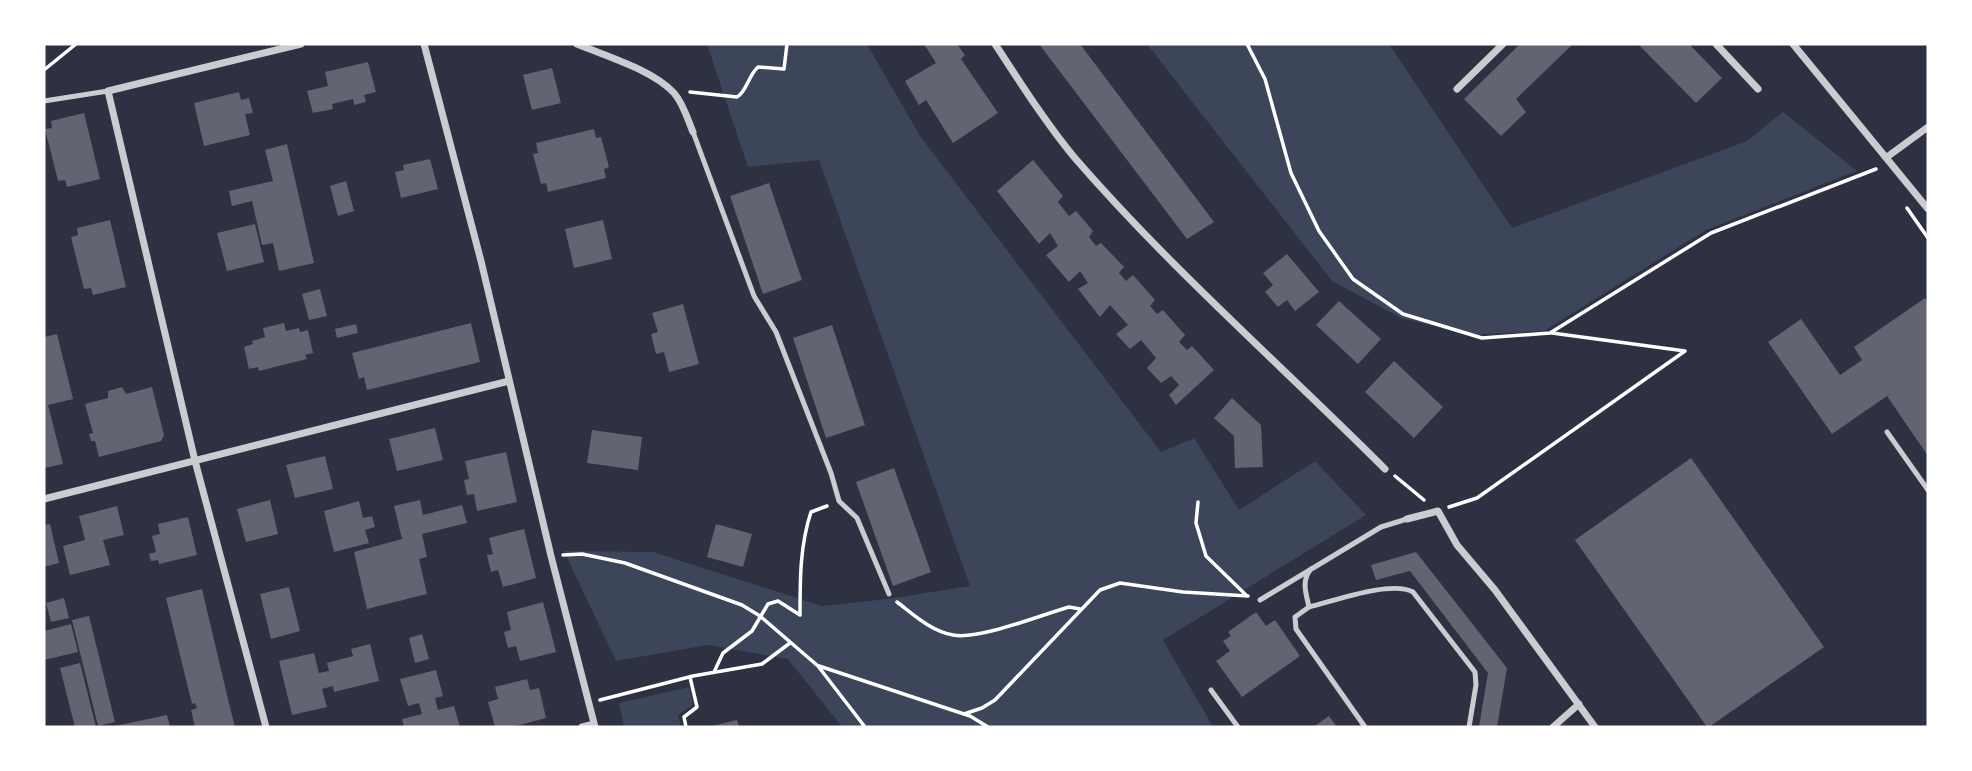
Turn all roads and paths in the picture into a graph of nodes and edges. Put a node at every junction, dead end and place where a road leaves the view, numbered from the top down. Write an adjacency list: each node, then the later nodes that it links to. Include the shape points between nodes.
1 (76, 44): 11 (path)
2 (301, 44): 14 (street)
3 (424, 44): 23 (street)
4 (577, 44): 15 (street, via 643,72)
5 (787, 44): 15 (path, via 784,69 758,67 737,97 695,91)
6 (995, 44): 26 (street, via 1073,155 1181,272)
7 (1247, 44): 22 (path, via 1265,79 1291,173 1319,232 1353,279 1403,314 1482,338)
8 (1503, 44): 12 (street)
9 (1716, 44): 13 (street)
10 (1793, 44): 19 (street)
11 (44, 70)
12 (1457, 89)
13 (1758, 89)
14 (108, 91): 16 (lane); 25 (street)
15 (676, 95): 18 (street)
16 (44, 101)
17 (1928, 127): 19 (street)
18 (693, 132): 29 (lane, via 754,296 776,332)
19 (1887, 157): 21 (street)
20 (1876, 169): 22 (path, via 1711,233)
21 (1928, 209)
22 (1550, 333): 31 (path, via 1685,351 1477,498)
23 (509, 381): 25 (street); 33 (street)
24 (1887, 432): 27 (lane)
25 (195, 461): 28 (street); 49 (street)
26 (1385, 468): 31 (path)
27 (1928, 490)
28 (44, 499)
29 (839, 501): 35 (lane, via 858,518); 39 (path, via 811,512 807,523 800,615 778,601 768,604)
30 (1198, 502): 38 (path, via 1196,523 1206,556 1248,596 1120,583 1100,590)
31 (1438, 511): 32 (street); 46 (street, via 1457,545)
32 (1407, 519): 34 (lane, via 1381,527)
33 (551, 556): 39 (path, via 582,554 625,564 742,605); 45 (street)
34 (1311, 569): 36 (lane); 37 (lane, via 1305,579)
35 (889, 594): 38 (path, via 919,620 953,635 978,635 1069,607)
36 (1260, 600)
37 (1309, 607): 55 (lane, via 1295,617 1296,629); 56 (lane, via 1390,588 1413,592 1475,672)
38 (1080, 609): 47 (path, via 995,701)
39 (760, 616): 40 (path); 42 (path, via 752,631 723,653)
40 (790, 642): 41 (path); 42 (path, via 762,664)
41 (818, 666): 47 (path); 52 (path)
42 (714, 672): 43 (path)
43 (690, 677): 45 (path); 51 (path, via 697,707 684,717)
44 (1211, 690): 54 (lane)
45 (590, 704): 48 (street)
46 (1579, 704): 57 (street); 58 (street)
47 (964, 714): 53 (path)
48 (594, 726): 50 (street)
49 (266, 727)
50 (582, 727)
51 (686, 727)
52 (864, 727)
53 (988, 727)
54 (1237, 727)
55 (1365, 727)
56 (1469, 727)
57 (1553, 727)
58 (1595, 727)

